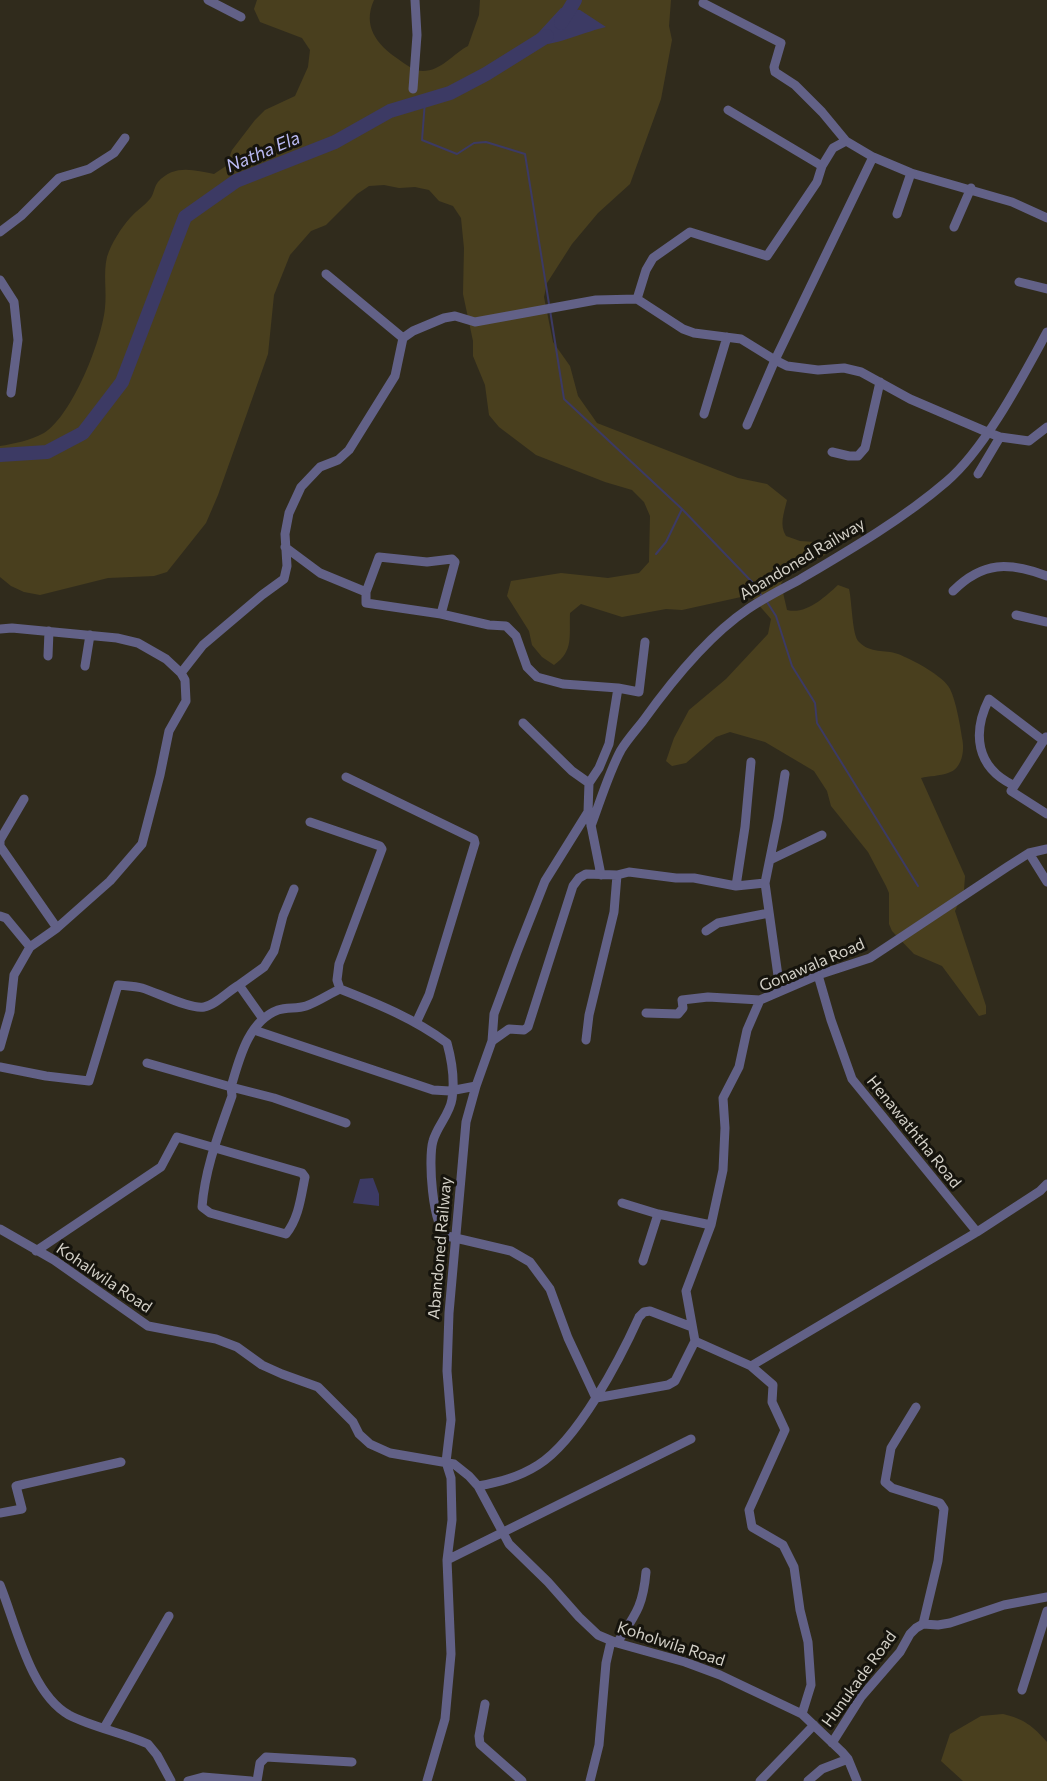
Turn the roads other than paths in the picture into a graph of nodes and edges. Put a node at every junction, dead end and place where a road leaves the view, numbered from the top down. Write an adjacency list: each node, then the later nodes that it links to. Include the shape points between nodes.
1 (208, 0): 4 (street)
2 (415, 0): 5 (street)
3 (703, 3): 8 (street, via 781,43 775,72 795,85)
4 (241, 17)
5 (413, 89)
6 (728, 110): 10 (street)
7 (125, 138): 16 (street, via 114,153 89,169 59,178)
8 (846, 141): 9 (street); 10 (street, via 833,148)
9 (873, 157): 11 (street); 25 (street)
10 (822, 166): 21 (street, via 817,182 767,256 690,232 653,258)
11 (911, 172): 12 (street); 13 (street)
12 (971, 188): 14 (street); 15 (street)
13 (897, 214)
14 (1047, 218)
15 (954, 228)
16 (0, 232)
17 (326, 274): 24 (street)
18 (0, 280): 27 (street, via 14,302 18,340)
19 (1018, 282): 20 (street)
20 (1047, 289)
21 (638, 299): 23 (street, via 683,329); 24 (street, via 596,300 475,322 455,316)
22 (1047, 332): 31 (street, Abandoned Railway)
23 (727, 337): 25 (street, via 741,339); 28 (street)
24 (404, 338): 35 (street, via 395,376 349,450 338,460 320,467 301,487 290,513)
25 (775, 360): 26 (street, via 808,369 844,368); 29 (street)
26 (880, 382): 31 (street); 33 (street, via 865,448 858,456)
27 (11, 393)
28 (704, 414)
29 (747, 424)
30 (1047, 427): 32 (street, via 1029,441)
31 (987, 432): 32 (street); 62 (street, Abandoned Railway, via 940,487 831,561 748,609 704,647 663,692 621,750)
32 (1000, 437): 34 (street)
33 (832, 452)
34 (978, 474)
35 (285, 547): 38 (street, via 320,573); 48 (street, via 285,579 203,645)
36 (1047, 576): 37 (street, via 1002,565 980,570)
37 (953, 591)
38 (366, 592): 39 (street, via 366,603); 39 (street, via 379,557 427,562 452,559 455,562)
39 (441, 614): 49 (street, via 506,626 516,636 527,667 537,677 564,684)
40 (1016, 615): 41 (street)
41 (1047, 622)
42 (0, 629): 43 (street)
43 (49, 631): 44 (street); 46 (street)
44 (90, 635): 47 (street); 48 (street, via 138,643)
45 (645, 642): 49 (street, via 639,692)
46 (48, 656)
47 (86, 666)
48 (181, 673): 75 (street, via 186,701 169,731 142,844 110,881)
49 (618, 688): 56 (street, Abandoned Railway, via 609,744)
50 (524, 723): 56 (street)
51 (1043, 742): 52 (street); 57 (street); 57 (street, via 989,699 979,724 980,744 985,761 1001,779)
52 (1047, 754)
53 (751, 762): 71 (street)
54 (785, 774): 66 (street)
55 (346, 777): 85 (street, via 476,843 429,995)
56 (589, 783): 59 (street, Abandoned Railway)
57 (1013, 785): 60 (street, via 1011,790)
58 (24, 799): 75 (street, via 0,846)
59 (588, 812): 62 (street); 89 (street, Abandoned Railway, via 545,881 494,1014)
60 (1047, 814)
61 (310, 822): 80 (street, via 382,849 339,964)
62 (591, 826): 67 (street)
63 (822, 835): 66 (street)
64 (1047, 849): 65 (street, Gonawala Road)
65 (1029, 853): 69 (street); 78 (street, Gonawala Road, via 870,958)
66 (770, 860): 70 (street)
67 (601, 875): 68 (street); 89 (street, via 586,874 573,886 528,1028 509,1029)
68 (617, 875): 71 (street, via 651,874); 88 (street, via 614,912)
69 (1047, 882)
70 (765, 883): 71 (street); 73 (street)
71 (736, 886)
72 (294, 888): 79 (street, via 274,951 264,967)
73 (769, 913): 76 (street, via 718,923); 81 (street)
74 (0, 916): 77 (street)
75 (57, 928): 77 (street)
76 (706, 931)
77 (30, 947): 87 (street, via 14,975)
78 (818, 975): 81 (street, Gonawala Road); 103 (street, Henawaththa Road, via 852,1079)
79 (239, 985): 84 (street); 92 (street, via 204,1007 118,985 89,1081)
80 (340, 989): 84 (street, via 306,1006 278,1010); 85 (street)
81 (780, 990): 82 (street, Gonawala Road)
82 (760, 1000): 83 (street, via 708,997 682,1000 683,1008 678,1014); 101 (street, Gonawala Road, via 747,1030 739,1067 723,1098 723,1170)
83 (646, 1013)
84 (263, 1019): 86 (street)
85 (416, 1023): 95 (street, via 447,1043)
86 (254, 1030): 94 (street, via 242,1050); 95 (street, via 433,1090)
87 (2, 1033): 90 (street)
88 (586, 1040)
89 (492, 1041): 93 (street, Abandoned Railway)
90 (0, 1047)
91 (147, 1063): 94 (street)
92 (0, 1067)
93 (476, 1086): 95 (street); 104 (street, Abandoned Railway, via 466,1122)
94 (231, 1088): 96 (street); 97 (street, via 232,1096)
95 (453, 1090): 104 (street, via 452,1102 433,1142 432,1165 437,1220 443,1233)
96 (345, 1122)
97 (214, 1146): 97 (street, via 303,1173 300,1204 286,1234 210,1213 202,1207 204,1180); 105 (street, via 177,1137 161,1167)
98 (1047, 1184): 103 (street)
99 (622, 1203): 100 (street)
100 (658, 1214): 101 (street); 106 (street)
101 (711, 1225): 107 (street, Gonawala Road, via 686,1291)
102 (0, 1228): 105 (street, Kohalwila Road)
103 (977, 1232): 109 (street)
104 (455, 1238): 110 (street, via 511,1251 530,1262 550,1289); 114 (street, Abandoned Railway, via 447,1371 451,1420)
105 (36, 1251): 114 (street, Kohalwila Road, via 148,1326 216,1339 237,1347 262,1365 318,1387 370,1444 390,1453)
106 (643, 1261)
107 (692, 1327): 108 (street, Gonawala Road); 110 (street, via 644,1312)
108 (695, 1341): 109 (street); 110 (street, via 675,1381)
109 (751, 1366): 128 (street, via 773,1385 772,1402 784,1430 749,1510 752,1527 783,1545 794,1567 808,1642 811,1685)
110 (596, 1398): 115 (street, via 564,1443 540,1464 508,1480)
111 (916, 1407): 124 (street, via 891,1448 885,1482 892,1488 940,1503 944,1509 938,1561)
112 (691, 1439): 117 (street)
113 (121, 1462): 116 (street, via 16,1486 22,1509)
114 (446, 1462): 115 (street, Koholwila Road, via 460,1468); 118 (street, Abandoned Railway, via 451,1478 452,1520)
115 (478, 1486): 117 (street, Koholwila Road)
116 (0, 1513)
117 (503, 1533): 118 (street); 125 (street, Koholwila Road, via 519,1557 548,1582 590,1629)
118 (447, 1560): 138 (street, Abandoned Railway, via 451,1654 445,1719)
119 (646, 1572): 125 (street, via 638,1611)
120 (0, 1585): 130 (street, via 28,1661 48,1695 70,1715)
121 (1047, 1597): 124 (street, via 1004,1605 950,1623)
122 (1047, 1611): 126 (street)
123 (169, 1616): 130 (street)
124 (923, 1624): 131 (street, Hunukade Road, via 909,1635 900,1652 861,1697)
125 (614, 1642): 128 (street, Koholwila Road, via 720,1675); 140 (street, via 606,1663 599,1745)
126 (1022, 1690)
127 (485, 1704): 139 (street, via 480,1744)
128 (802, 1714): 129 (street, Koholwila Road)
129 (814, 1725): 131 (street, Koholwila Road); 141 (street)
130 (105, 1728): 134 (street, via 148,1744)
131 (832, 1743): 132 (street, Koholwila Road)
132 (848, 1759): 142 (street, via 822,1769); 143 (street, Koholwila Road)
133 (352, 1762): 137 (street, via 266,1757 260,1763)
134 (171, 1781)
135 (188, 1781): 136 (street, via 203,1777)
136 (250, 1781)
137 (257, 1781)
138 (427, 1781)
139 (522, 1781)
140 (590, 1781)
141 (760, 1781)
142 (808, 1781)
143 (857, 1781)

